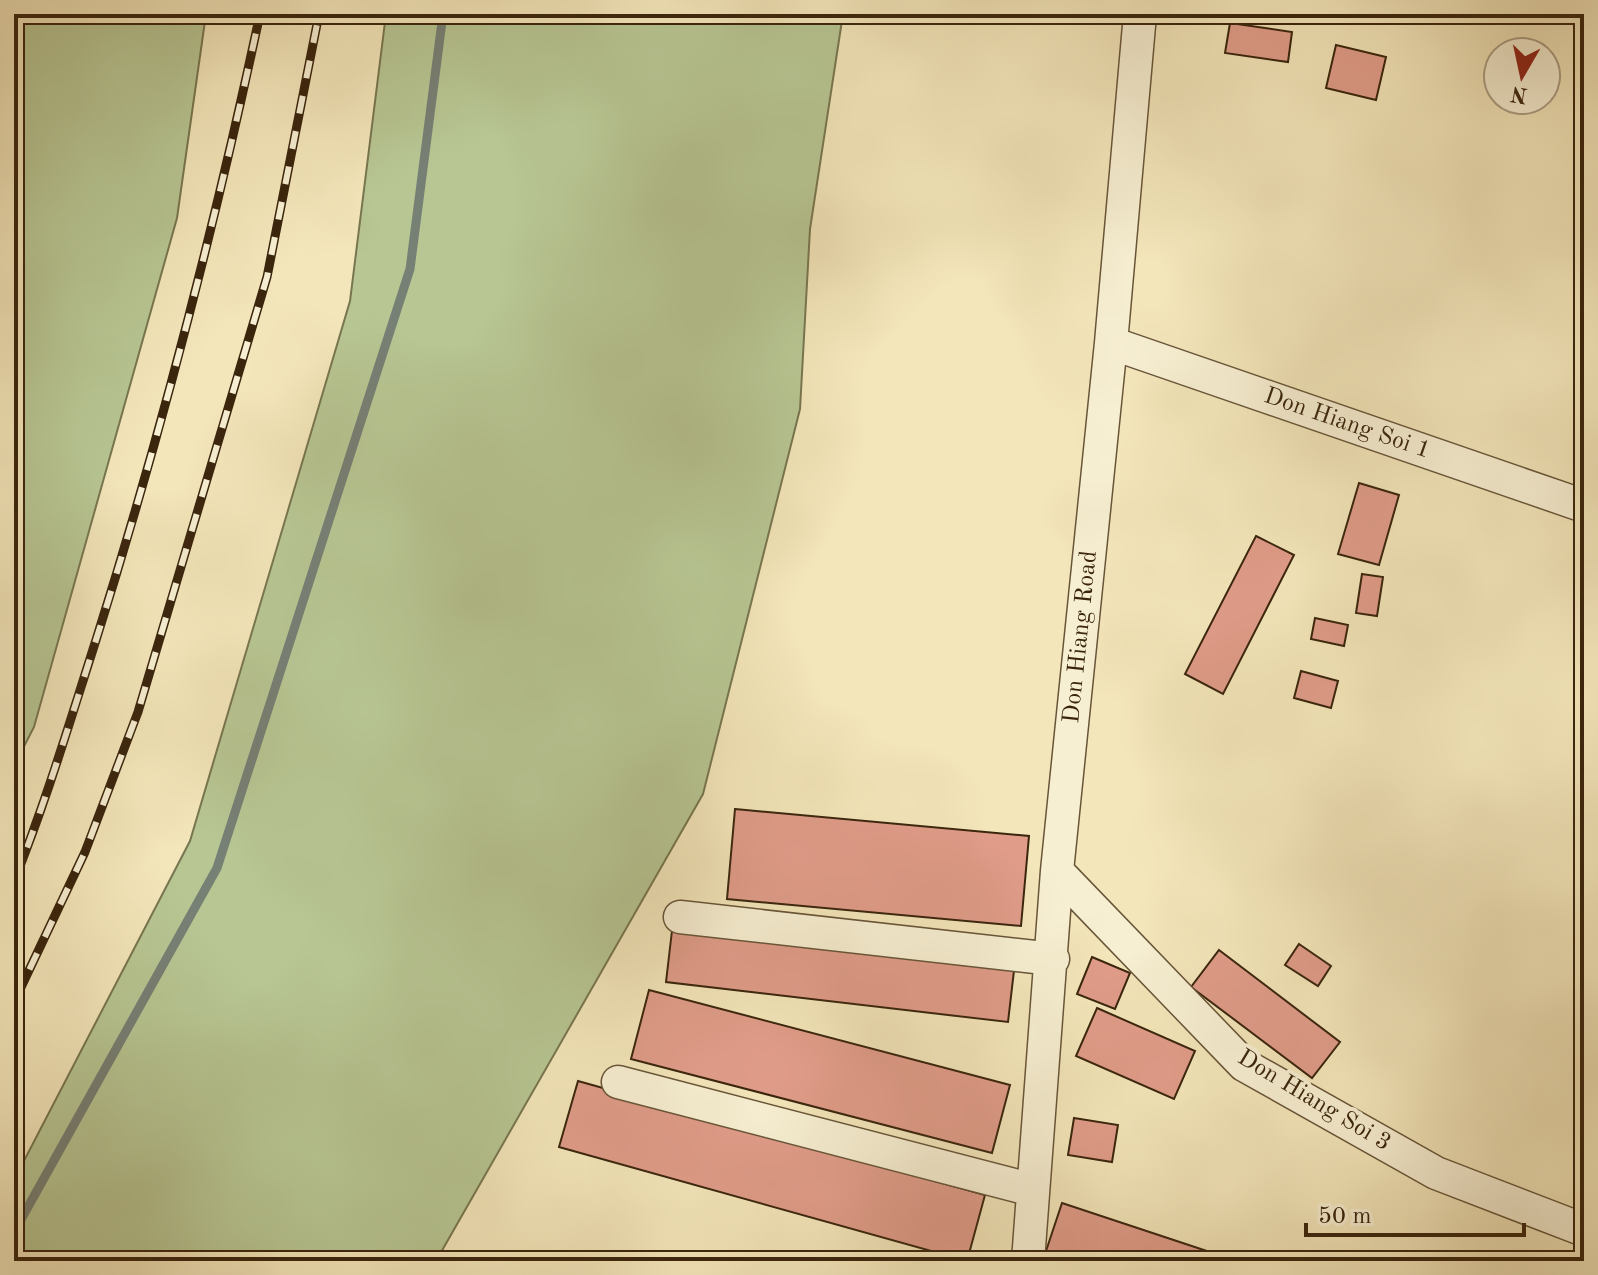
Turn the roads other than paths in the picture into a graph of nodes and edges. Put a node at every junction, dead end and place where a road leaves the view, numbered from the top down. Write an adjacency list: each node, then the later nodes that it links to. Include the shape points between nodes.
1 (1140, 14): 2 (street, Don Hiang Road)
2 (1111, 343): 3 (street, Don Hiang Soi 1); 4 (street, Don Hiang Road)
3 (1584, 506)
4 (1057, 871): 6 (street, Don Hiang Road); 9 (street, Don Hiang Soi 3, via 1244,1065 1436,1173)
5 (680, 917): 6 (street)
6 (1053, 959): 8 (street, Don Hiang Road)
7 (618, 1082): 8 (street)
8 (1033, 1190): 10 (street, Don Hiang Road)
9 (1584, 1230)
10 (1028, 1261)

